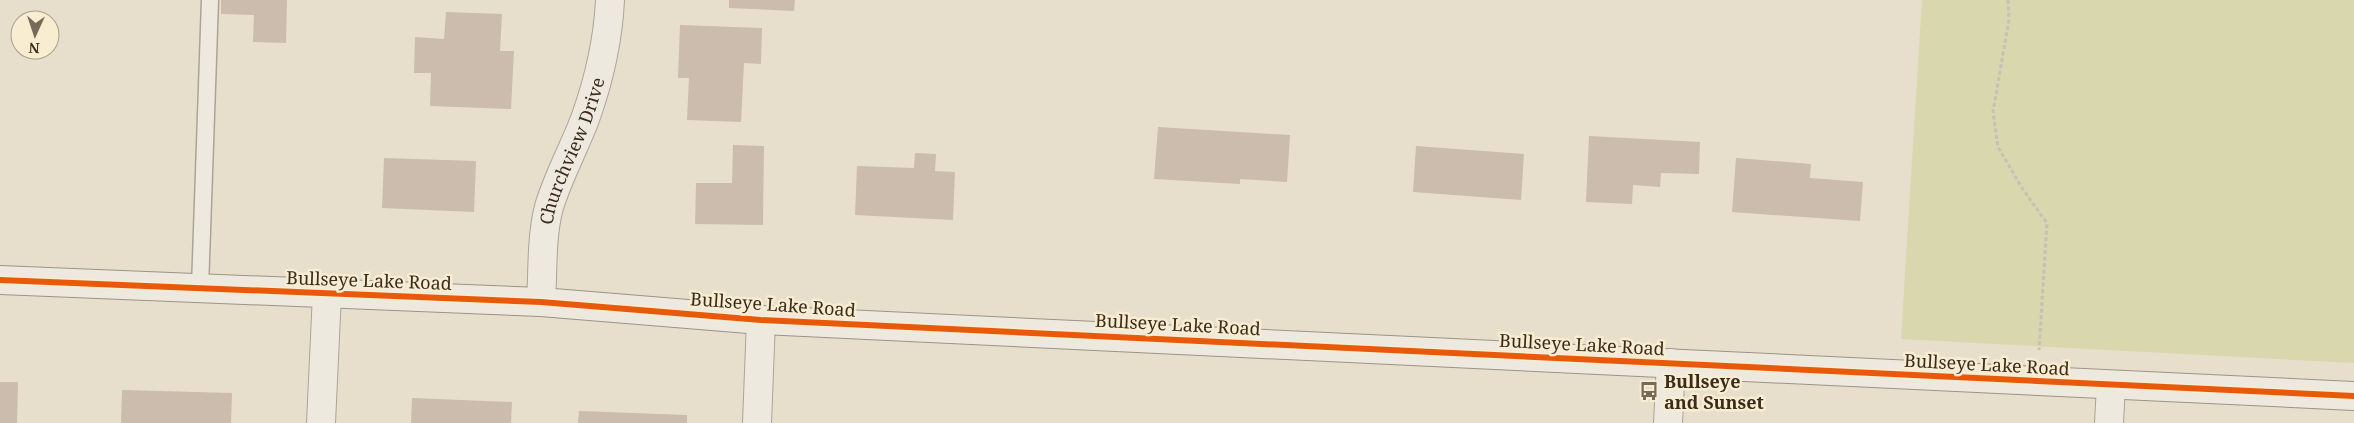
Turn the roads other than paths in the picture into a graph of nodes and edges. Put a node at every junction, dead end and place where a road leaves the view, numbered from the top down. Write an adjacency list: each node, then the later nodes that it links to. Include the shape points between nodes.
1 (210, 0): 4 (lane)
2 (610, 0): 6 (street, Churchview Drive, via 609,26 600,70 549,208)
3 (0, 280): 4 (street, Bullseye Lake Road)
4 (200, 288): 5 (street, Bullseye Lake Road)
5 (327, 294): 6 (street, Bullseye Lake Road); 11 (street)
6 (541, 302): 7 (street, Bullseye Lake Road)
7 (761, 320): 8 (street, Bullseye Lake Road); 12 (street)
8 (1671, 363): 9 (street, Bullseye Lake Road); 13 (street)
9 (2112, 385): 10 (street, Bullseye Lake Road); 14 (street)
10 (2354, 396)
11 (321, 423)
12 (757, 423)
13 (1668, 423)
14 (2110, 423)

